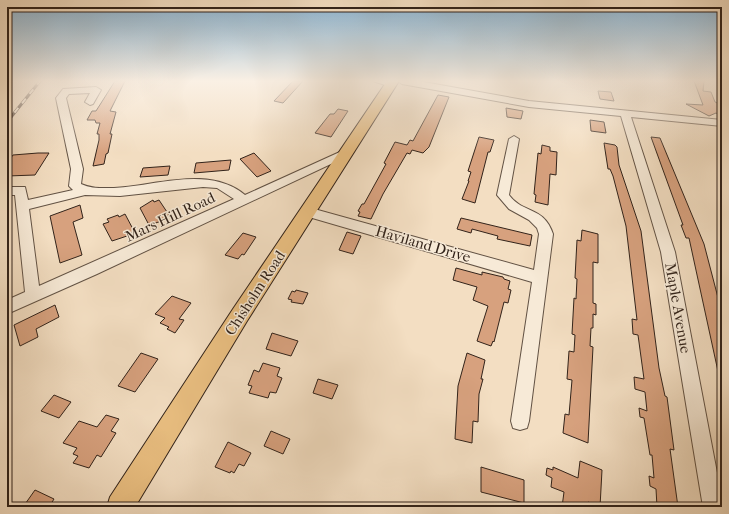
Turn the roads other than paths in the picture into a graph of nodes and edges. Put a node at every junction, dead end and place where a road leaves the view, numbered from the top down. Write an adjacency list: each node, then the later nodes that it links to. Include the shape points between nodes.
1 (63, 105): 9 (street, via 77,169 75,186)
2 (376, 105): 7 (main road, Chisholm Road)
3 (540, 105): 4 (street)
4 (625, 113): 5 (street); 18 (street, Maple Avenue, via 667,246)
5 (722, 123)
6 (514, 139): 13 (street, via 503,196 512,207 539,219 545,226)
7 (346, 153): 10 (street, Mars Hill Road); 12 (main road, Chisholm Road)
8 (7, 190): 11 (street, via 21,190)
9 (85, 191): 10 (street, via 103,192 210,183 231,190); 11 (street)
10 (242, 200): 14 (street, Mars Hill Road, via 169,236)
11 (23, 206): 14 (street)
12 (307, 212): 13 (street, Haviland Drive); 17 (main road, Chisholm Road)
13 (540, 278): 16 (street)
14 (33, 296): 15 (street, Mars Hill Road)
15 (7, 307)
16 (520, 421)
17 (120, 507)
18 (713, 507)

